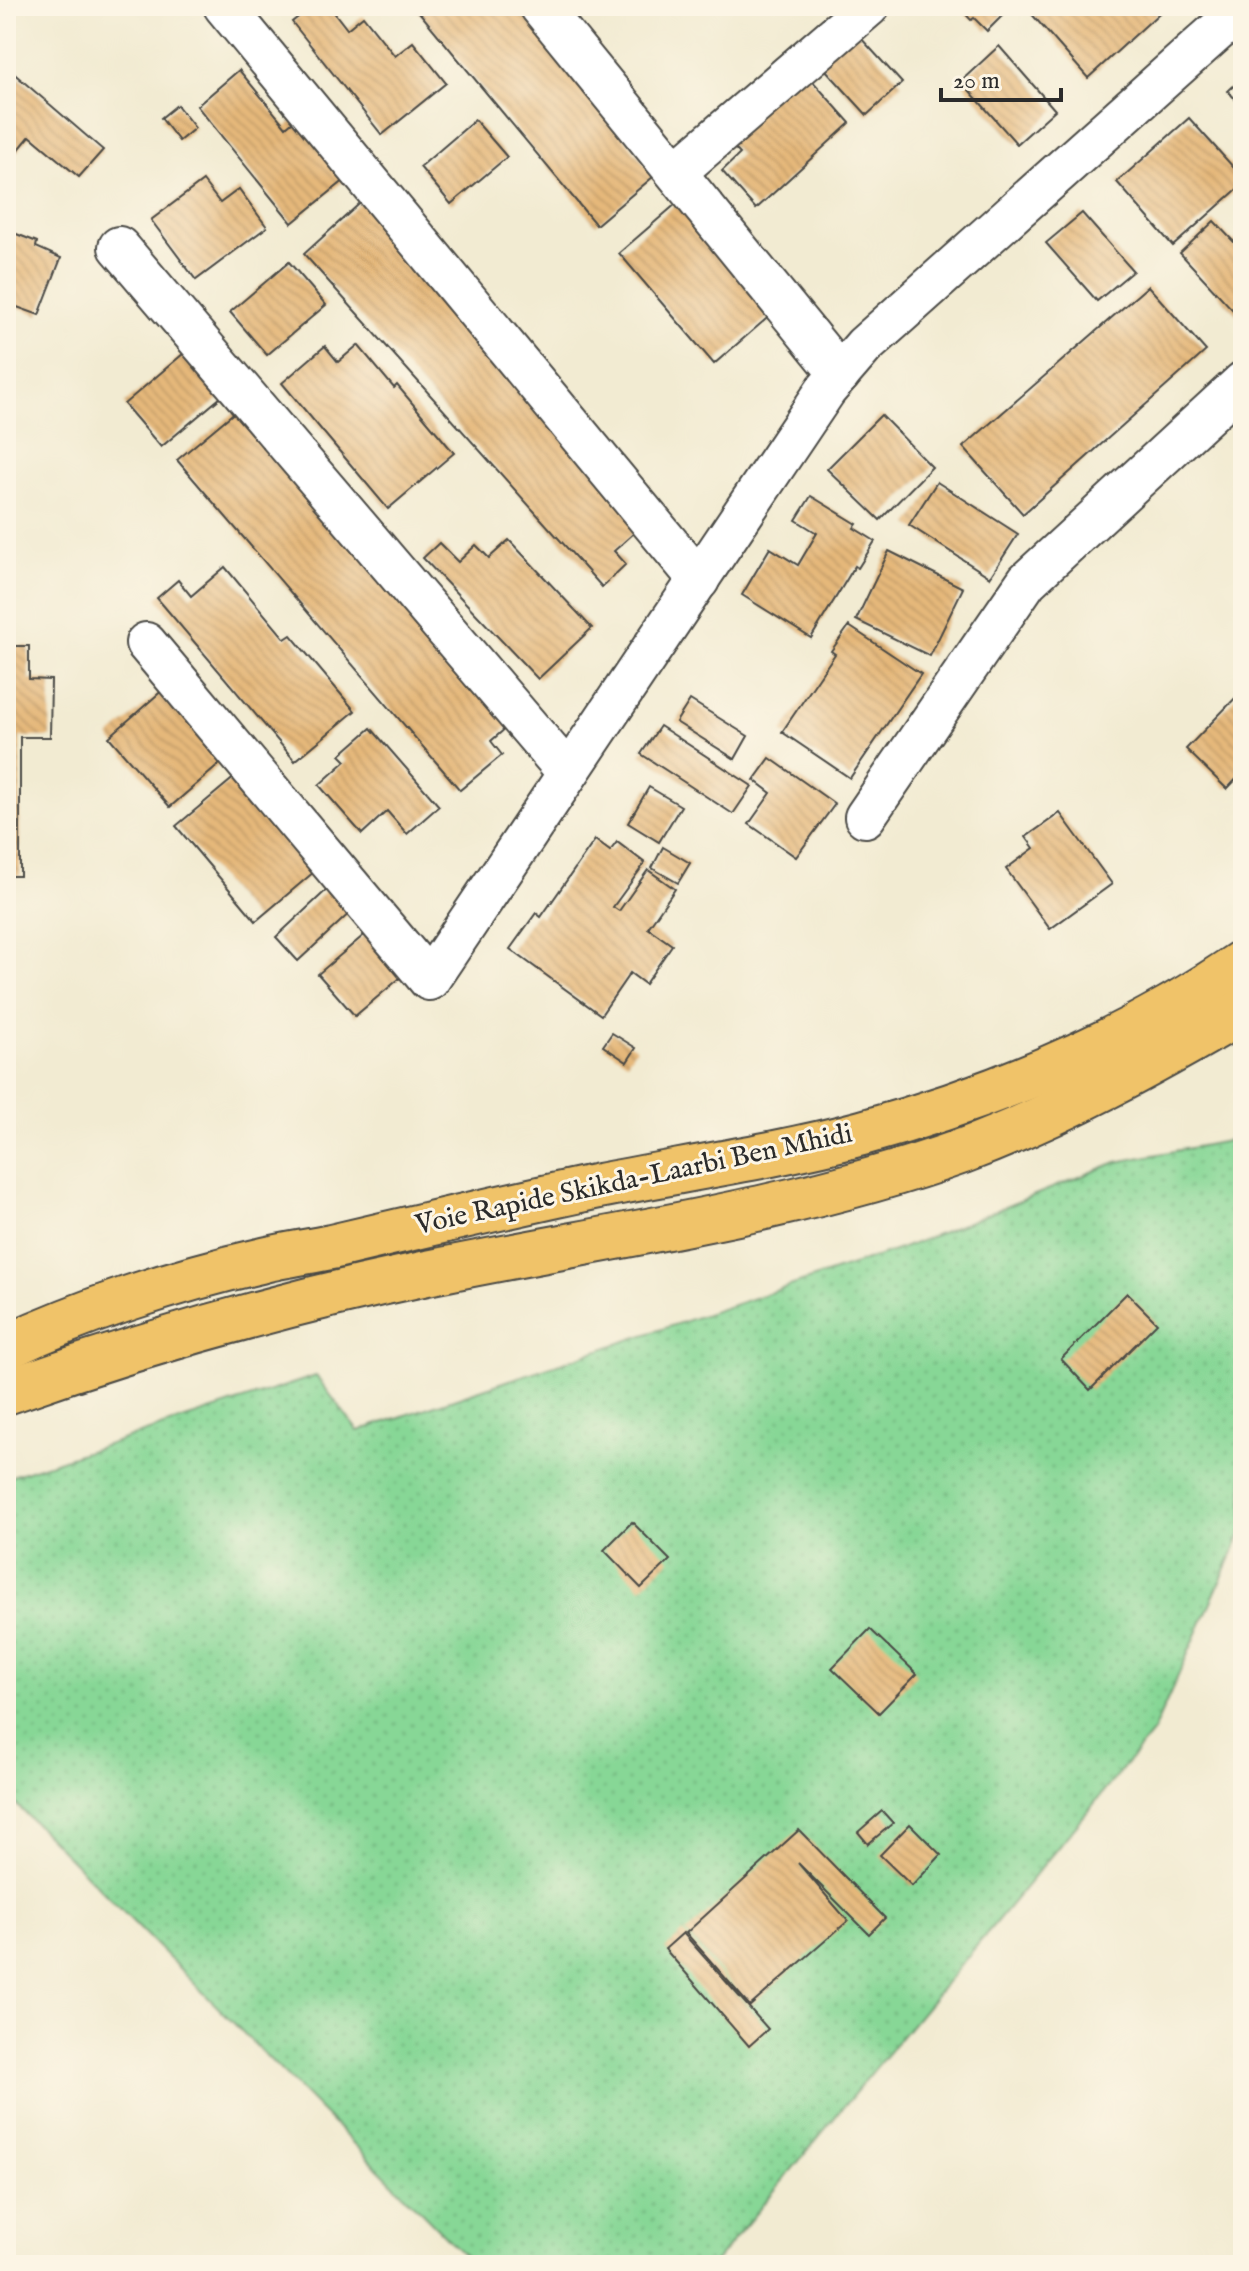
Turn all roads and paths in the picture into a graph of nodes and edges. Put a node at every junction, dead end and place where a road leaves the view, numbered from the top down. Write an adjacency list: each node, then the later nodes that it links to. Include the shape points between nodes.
1 (224, 6): 9 (street)
2 (540, 6): 5 (street)
3 (869, 6): 5 (street)
4 (1243, 8): 7 (street, via 864,346)
5 (676, 172): 7 (street)
6 (119, 247): 11 (street)
7 (840, 374): 9 (street)
8 (1243, 382): 12 (street, via 1027,581)
9 (699, 580): 11 (street)
10 (146, 643): 11 (street, via 429,980)
11 (568, 773)
12 (865, 817)
13 (1243, 962): 15 (highway, Voie Rapide Skikda-Laarbi Ben Mhidi, via 1111,1039 909,1119 260,1261 167,1286)
14 (1243, 1011): 16 (highway, Voie Rapide Skikda-Laarbi Ben Mhidi, via 1089,1098 961,1151 881,1177 728,1215 428,1273 261,1312)
15 (6, 1347)
16 (6, 1392)

